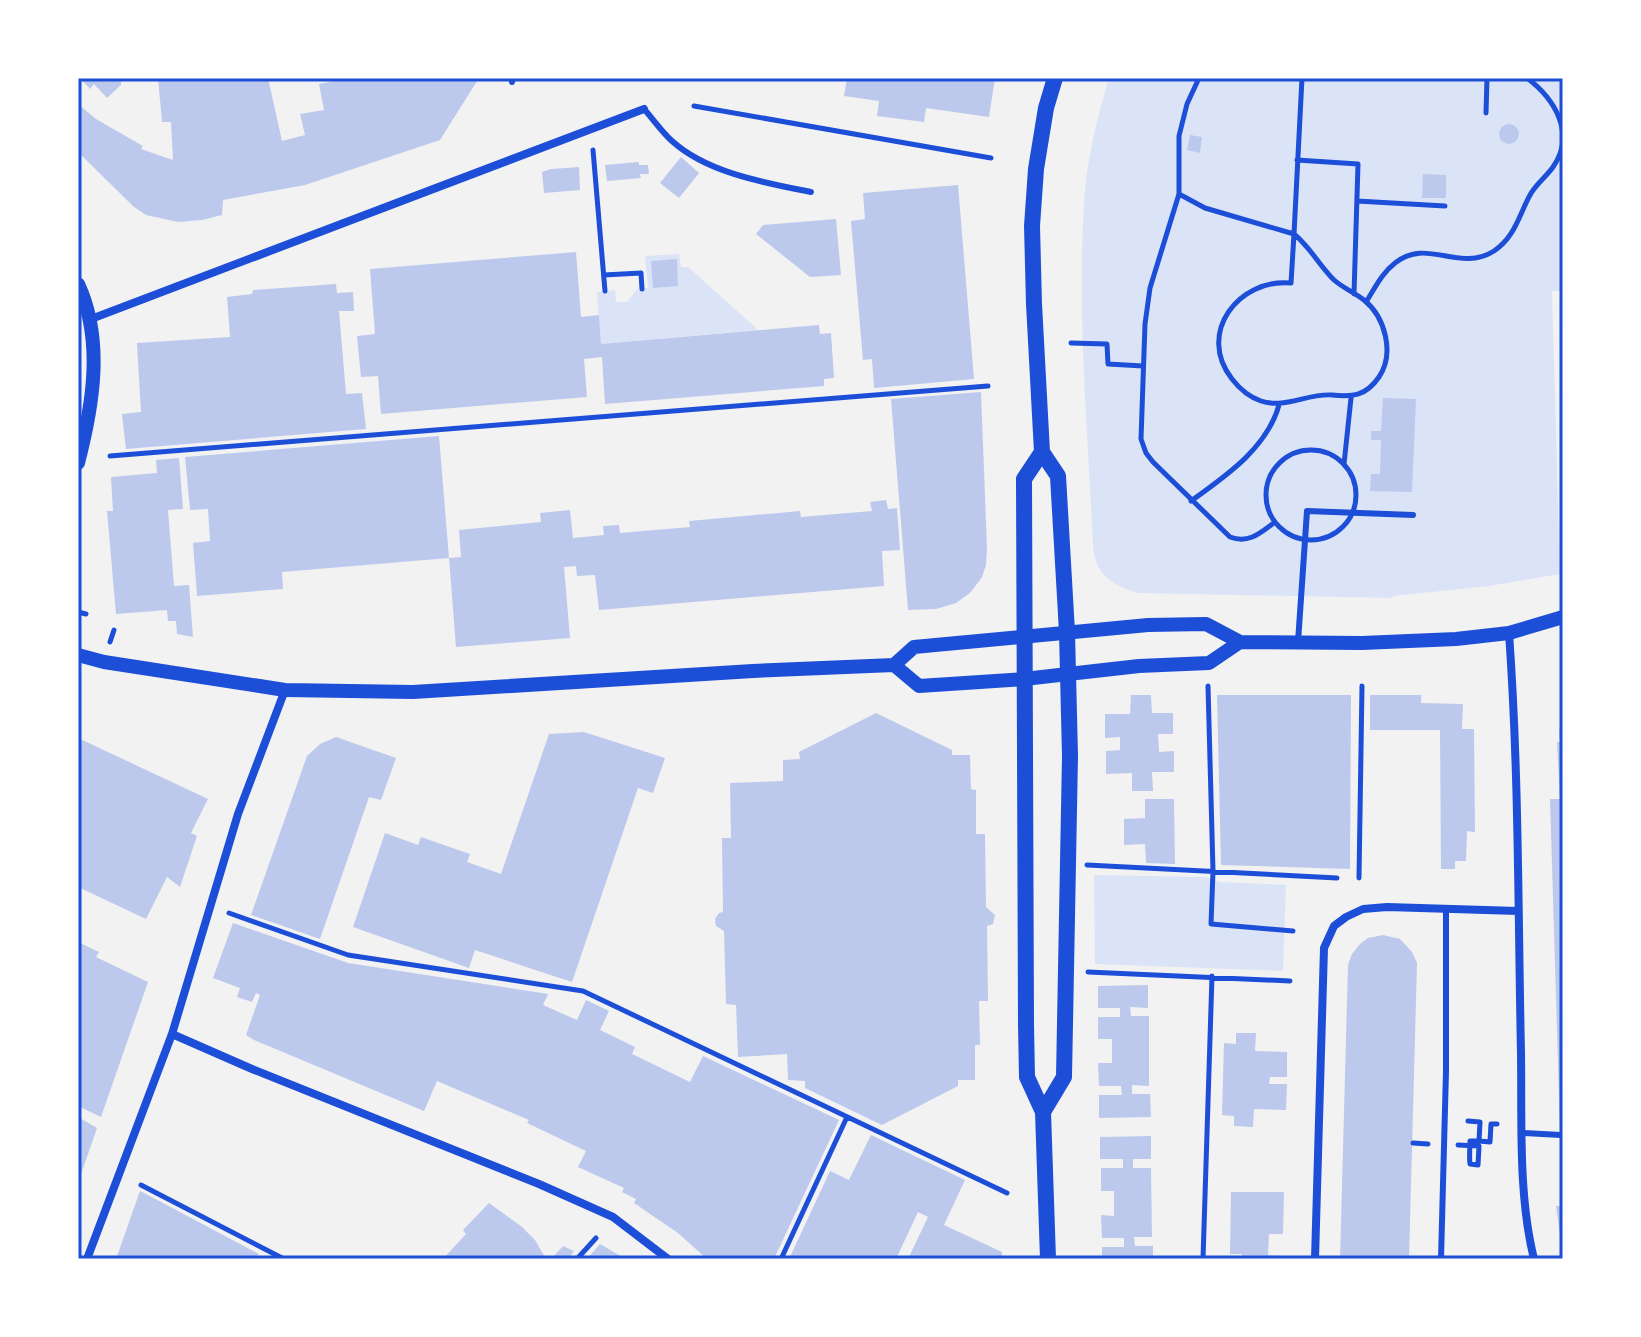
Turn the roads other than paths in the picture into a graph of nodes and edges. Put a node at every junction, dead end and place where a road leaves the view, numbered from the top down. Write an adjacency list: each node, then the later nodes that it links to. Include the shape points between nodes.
1 (1055, 78): 6 (main road, via 1036,169 1032,226)
2 (644, 109): 3 (lane, via 674,143 702,159 737,176); 5 (street)
3 (811, 192)
4 (78, 284): 5 (street)
5 (91, 319): 7 (street, via 93,384)
6 (1042, 452): 10 (main road, via 1058,476); 12 (main road, via 1024,479)
7 (78, 463)
8 (1413, 515): 14 (lane, via 1307,511)
9 (1563, 617): 11 (street)
10 (1067, 632): 12 (street); 13 (street, via 1206,624); 17 (main road)
11 (1509, 633): 14 (street); 21 (street, via 1516,724)
12 (1024, 636): 16 (street, via 914,647); 18 (main road)
13 (1240, 642): 14 (street); 17 (street, via 1209,663)
14 (1298, 643)
15 (78, 655): 19 (street)
16 (894, 665): 18 (street, via 919,686); 19 (street, via 413,692)
17 (1068, 673): 18 (street); 23 (main road, via 1064,1077)
18 (1024, 679): 23 (main road, via 1027,1077)
19 (285, 690): 22 (street, via 238,814)
20 (1446, 909): 21 (street); 29 (street, via 1363,909 1334,926 1327,937); 30 (lane)
21 (1518, 911): 24 (street)
22 (172, 1034): 26 (street); 27 (street, via 613,1217)
23 (1043, 1112): 28 (main road)
24 (1523, 1133): 25 (lane); 31 (street)
25 (1561, 1135)
26 (87, 1259)
27 (668, 1259)
28 (1048, 1259)
29 (1315, 1259)
30 (1441, 1259)
31 (1534, 1259)

